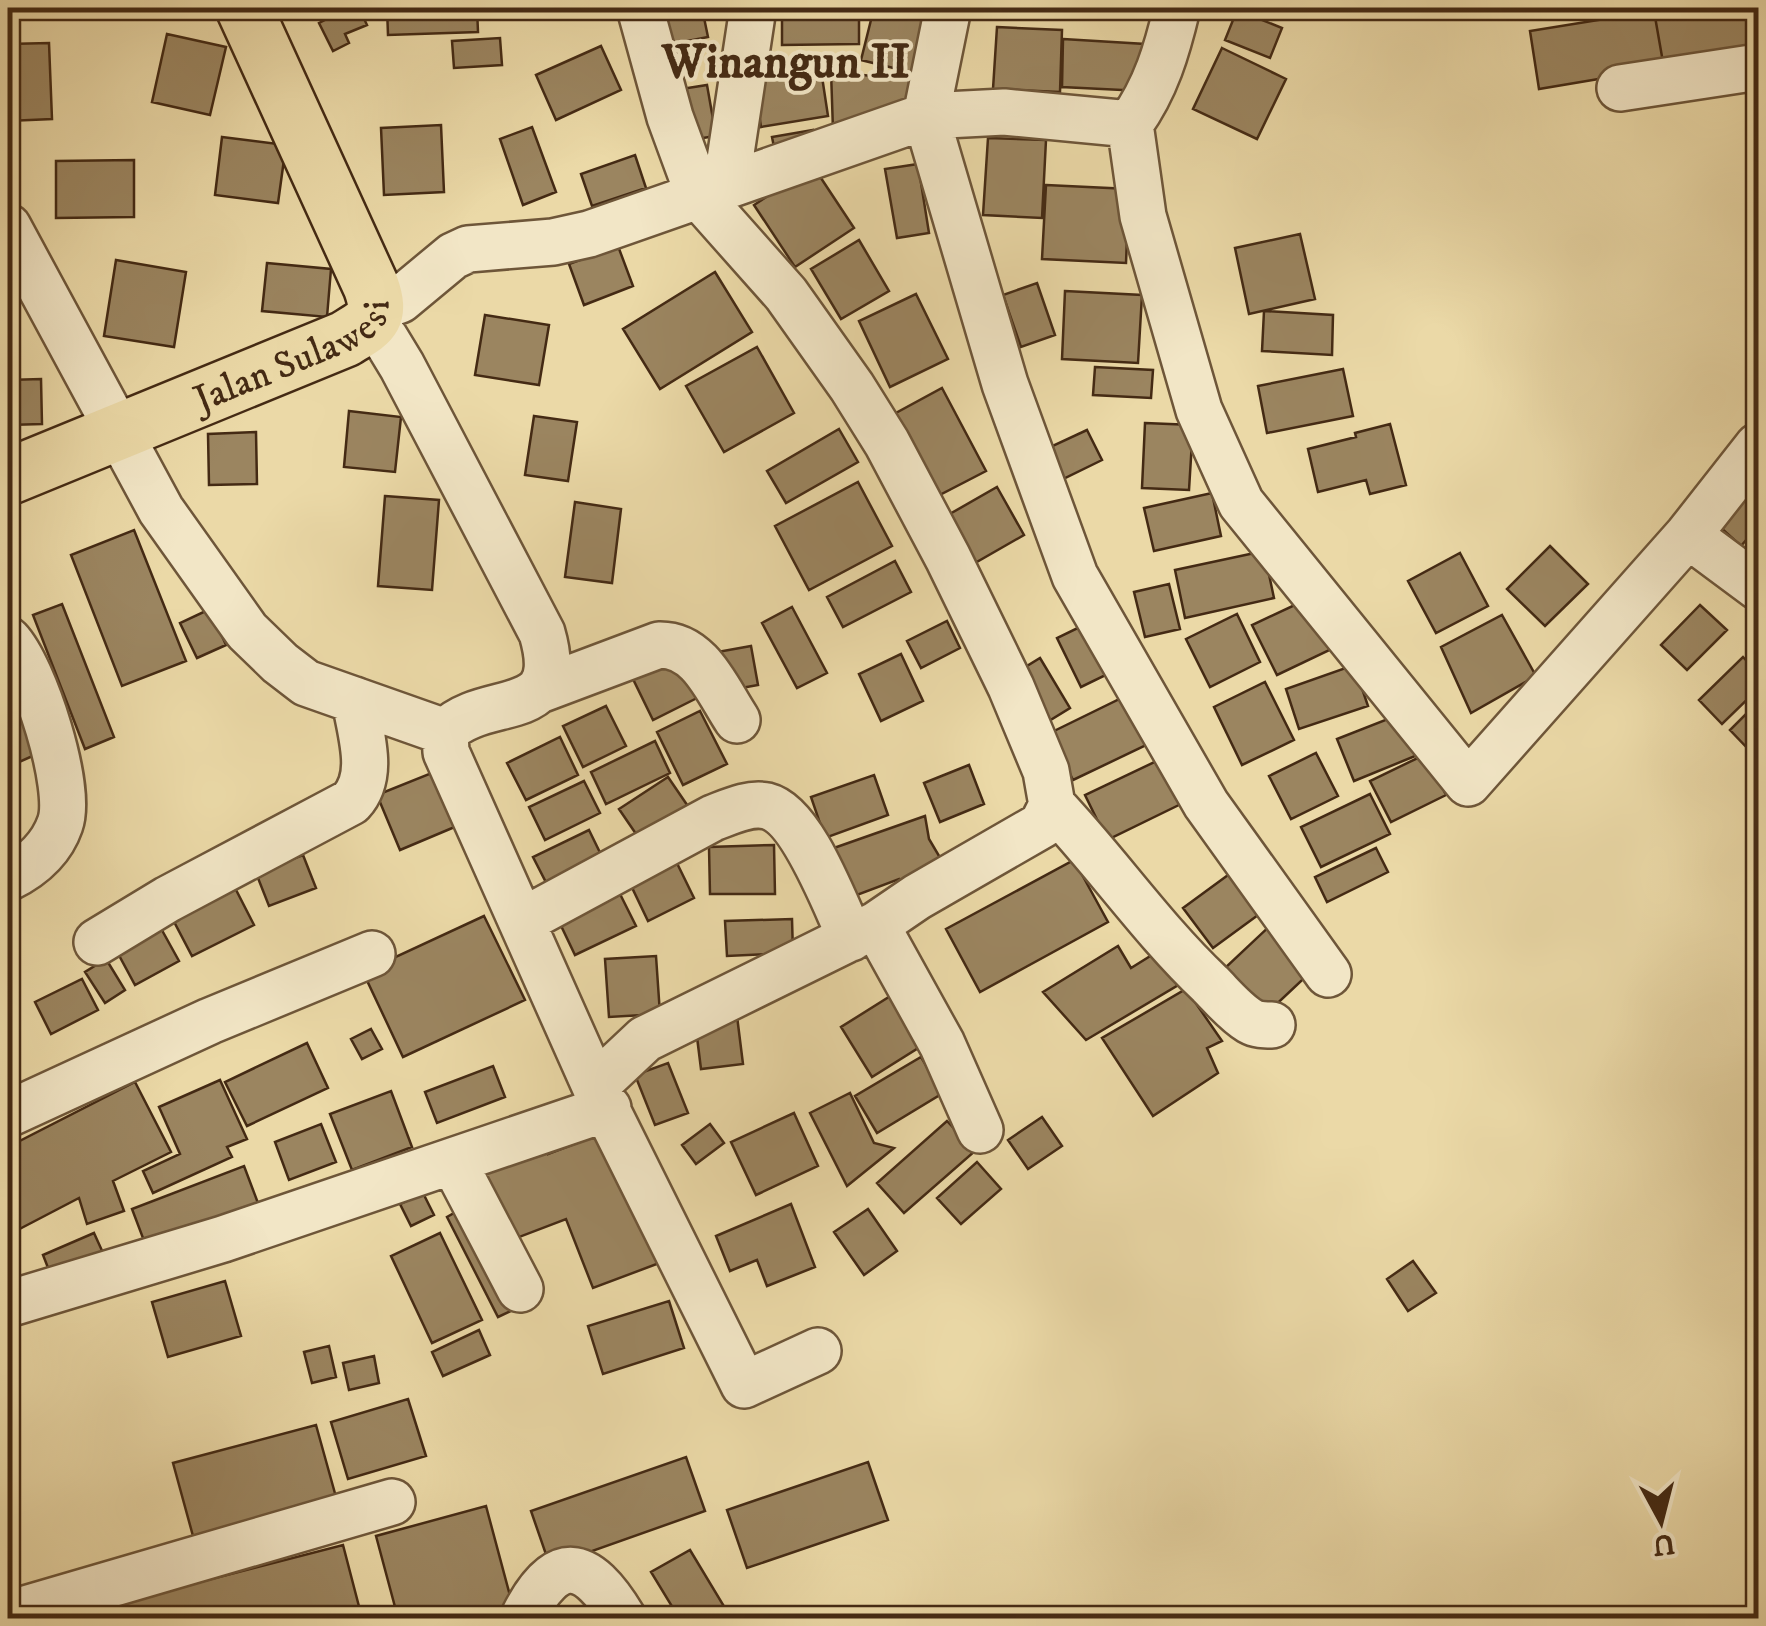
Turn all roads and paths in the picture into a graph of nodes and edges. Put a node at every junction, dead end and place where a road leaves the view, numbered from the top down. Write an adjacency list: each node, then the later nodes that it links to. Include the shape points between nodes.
1 (244, 8): 12 (main road, Jalan Sulawesi, via 371,286)
2 (640, 8): 10 (street, via 670,117)
3 (753, 8): 10 (street)
4 (948, 8): 8 (street)
5 (1177, 8): 9 (street, via 1164,62)
6 (1758, 67): 7 (street)
7 (1620, 88)
8 (926, 116): 9 (street, via 1004,112); 10 (street); 29 (street, via 1005,384 1075,576 1206,804)
9 (1130, 124): 16 (street, via 1144,216 1198,410 1241,503 1468,783)
10 (712, 191): 12 (street, via 571,239 468,249); 23 (street, via 887,443 1010,687 1046,771)
11 (8, 227): 13 (street)
12 (374, 315): 13 (main road, Jalan Sulawesi, via 345,340); 19 (street, via 542,634 550,659)
13 (120, 433): 15 (main road, Jalan Sulawesi); 20 (street, via 161,510 247,631 306,682)
14 (1758, 446): 16 (street)
15 (8, 477)
16 (1688, 535): 17 (street)
17 (1758, 587)
18 (8, 640): 24 (street, via 42,710 58,766 62,820 50,846)
19 (542, 688): 21 (street, via 675,644 693,654); 22 (street, via 457,720)
20 (355, 700): 22 (street); 27 (street, via 366,776 351,802)
21 (737, 720)
22 (446, 732): 25 (street, via 446,752)
23 (1052, 806): 26 (street, via 1042,825); 30 (street, via 1189,964 1247,1020)
24 (8, 878)
25 (524, 920): 26 (street, via 713,818 764,805 796,828); 31 (street)
26 (863, 932): 31 (street, via 645,1040); 33 (street, via 942,1044)
27 (97, 942)
28 (372, 954): 32 (street)
29 (1328, 974)
30 (1272, 1025)
31 (602, 1097): 34 (street); 37 (street, via 744,1385)
32 (8, 1114)
33 (980, 1130)
34 (452, 1161): 35 (street); 36 (street)
35 (520, 1290)
36 (8, 1304)
37 (818, 1351)
38 (392, 1502): 39 (street)
39 (8, 1614)
40 (523, 1618): 41 (street, via 552,1574 572,1570 603,1586)
41 (623, 1618)

